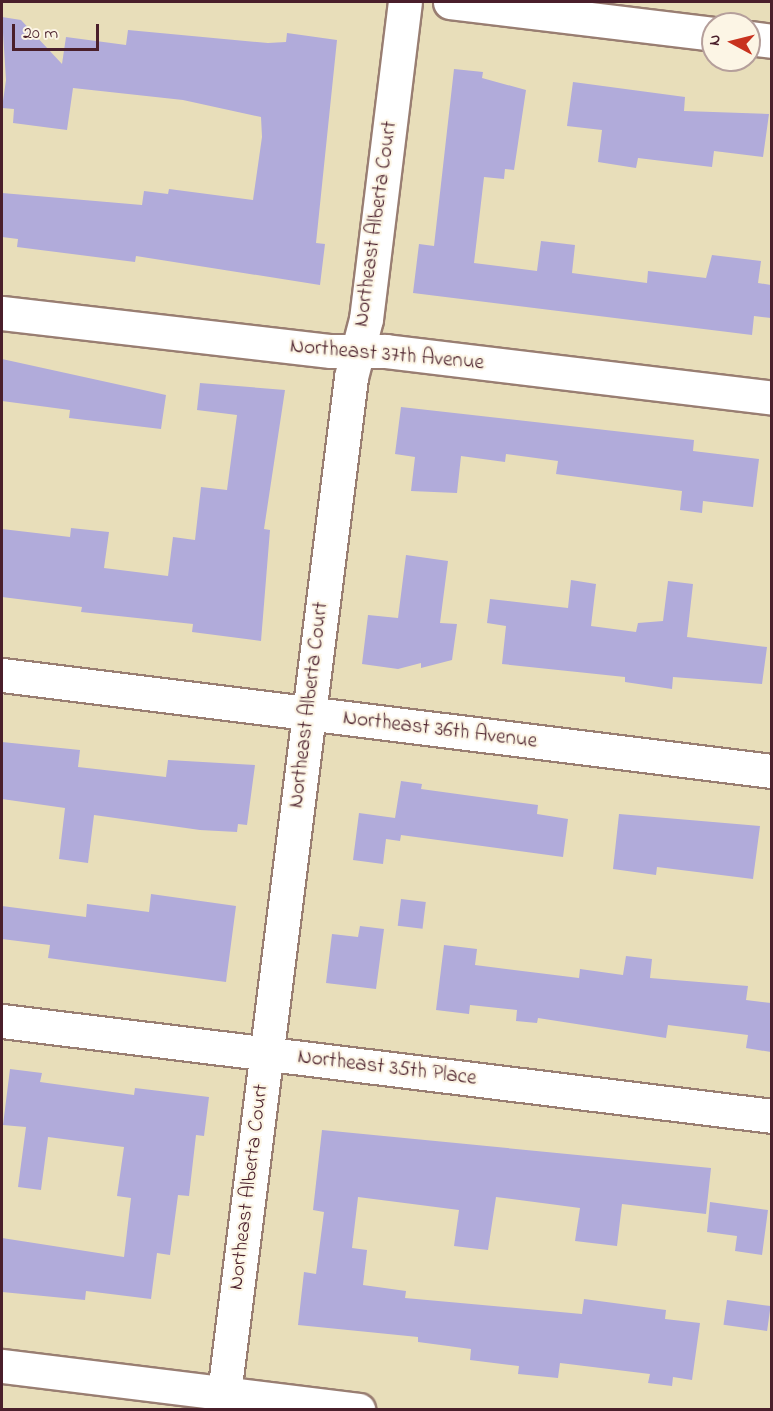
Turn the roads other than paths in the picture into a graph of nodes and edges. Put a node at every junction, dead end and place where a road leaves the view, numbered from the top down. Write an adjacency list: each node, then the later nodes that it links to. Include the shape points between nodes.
1 (405, 2): 5 (street, Northeast Alberta Court, via 366,319)
2 (450, 2): 3 (street)
3 (701, 33)
4 (2, 313): 5 (street, Northeast 37th Avenue)
5 (357, 351): 6 (street, Northeast 37th Avenue); 8 (street, Northeast Alberta Court)
6 (771, 398)
7 (2, 675): 8 (street, Northeast 36th Avenue)
8 (308, 713): 9 (street, Northeast 36th Avenue); 11 (street, Northeast Alberta Court)
9 (771, 771)
10 (2, 1021): 11 (street, Northeast 35th Place)
11 (266, 1052): 12 (street, Northeast 35th Place); 14 (street, Northeast Alberta Court)
12 (771, 1116)
13 (2, 1366): 14 (street)
14 (223, 1401): 15 (street)
15 (358, 1410)

